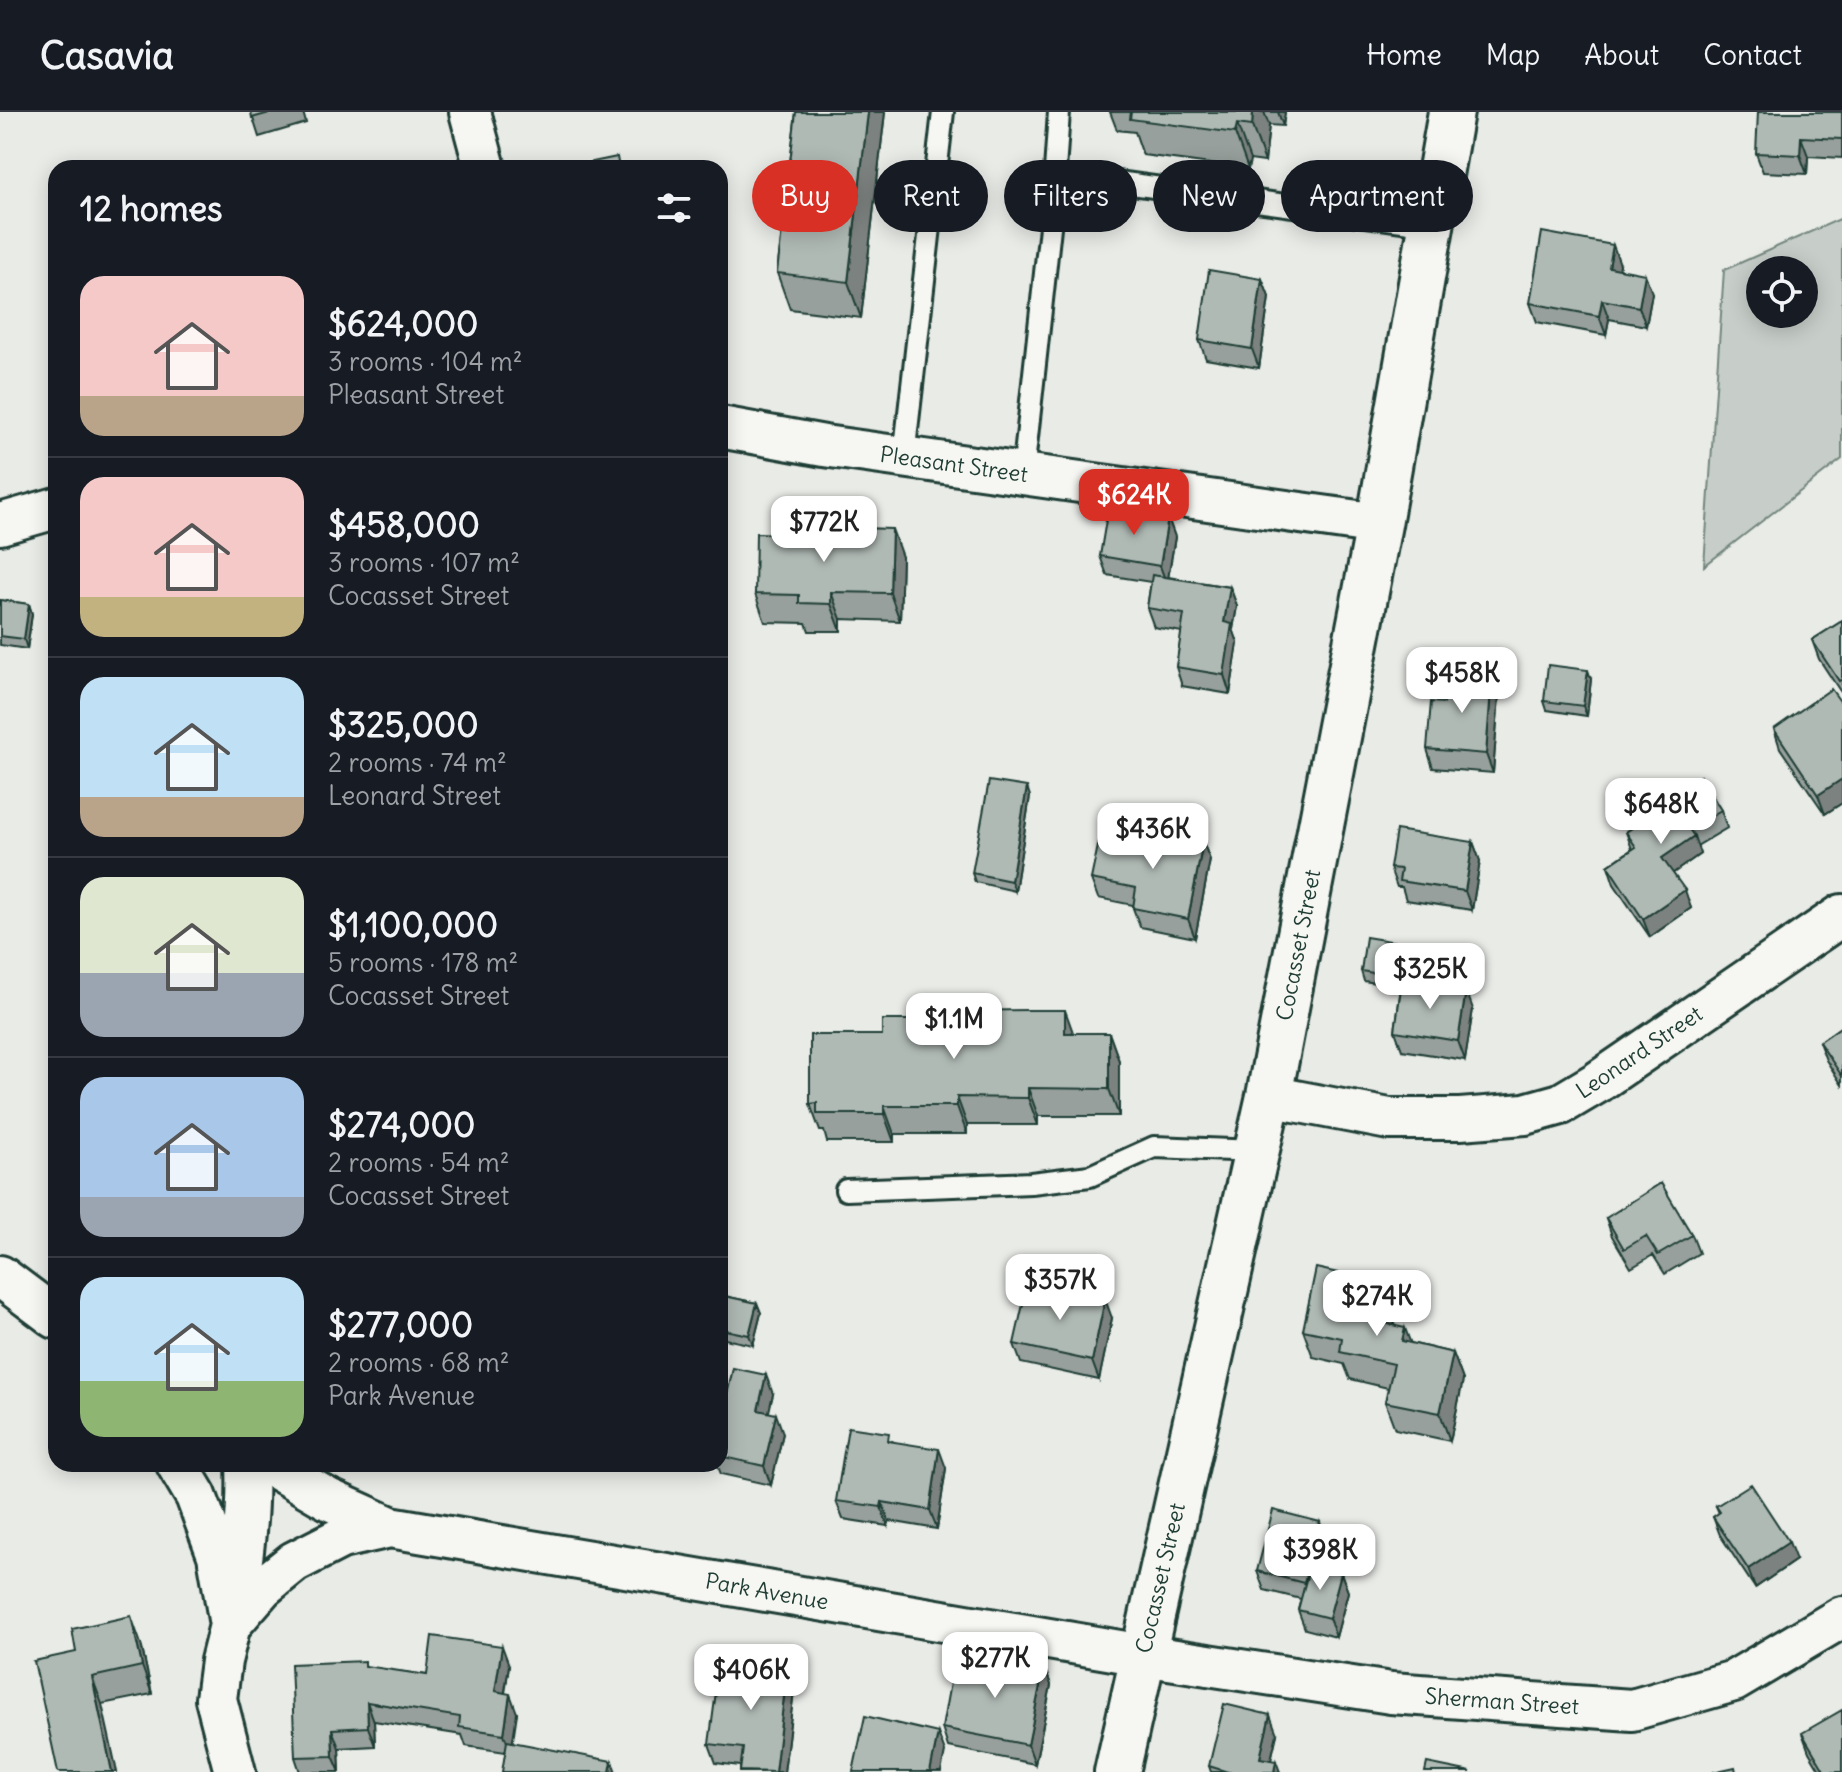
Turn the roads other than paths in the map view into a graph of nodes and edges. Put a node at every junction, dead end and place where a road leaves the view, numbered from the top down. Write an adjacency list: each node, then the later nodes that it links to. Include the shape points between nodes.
1 (470, 112): 5 (street)
2 (943, 112): 13 (lane)
3 (1059, 112): 6 (lane)
4 (1451, 112): 7 (main road, Cocasset Street)
5 (483, 160)
6 (1056, 160)
7 (1443, 160)
8 (1137, 185): 9 (lane)
9 (1281, 204)
10 (1049, 232): 14 (lane)
11 (1431, 232): 17 (main road, Cocasset Street)
12 (728, 428): 13 (street, Pleasant Street)
13 (904, 457): 14 (street, Pleasant Street)
14 (1023, 474): 17 (street, Pleasant Street)
15 (48, 510): 16 (street)
16 (0, 524)
17 (1379, 524): 19 (main road, Cocasset Street)
18 (1842, 915): 19 (street, Leonard Street, via 1561,1104 1525,1114 1389,1119)
19 (1269, 1096): 20 (main road, Cocasset Street)
20 (1257, 1151): 21 (lane, via 1154,1147 1090,1176); 30 (main road, Cocasset Street)
21 (846, 1190)
22 (0, 1276): 23 (street)
23 (48, 1312)
24 (182, 1472): 29 (street, via 218,1555)
25 (247, 1472): 29 (street, Park Avenue, via 244,1547)
26 (282, 1472): 27 (street, Park Avenue)
27 (390, 1527): 29 (street, Park Avenue, via 341,1538 294,1562); 30 (street, Park Avenue)
28 (1842, 1617): 30 (street, Sherman Street, via 1734,1681 1632,1710 1391,1693)
29 (230, 1625): 31 (street, Park Avenue, via 216,1699)
30 (1143, 1655): 32 (main road, Cocasset Street)
31 (235, 1772)
32 (1117, 1772)

